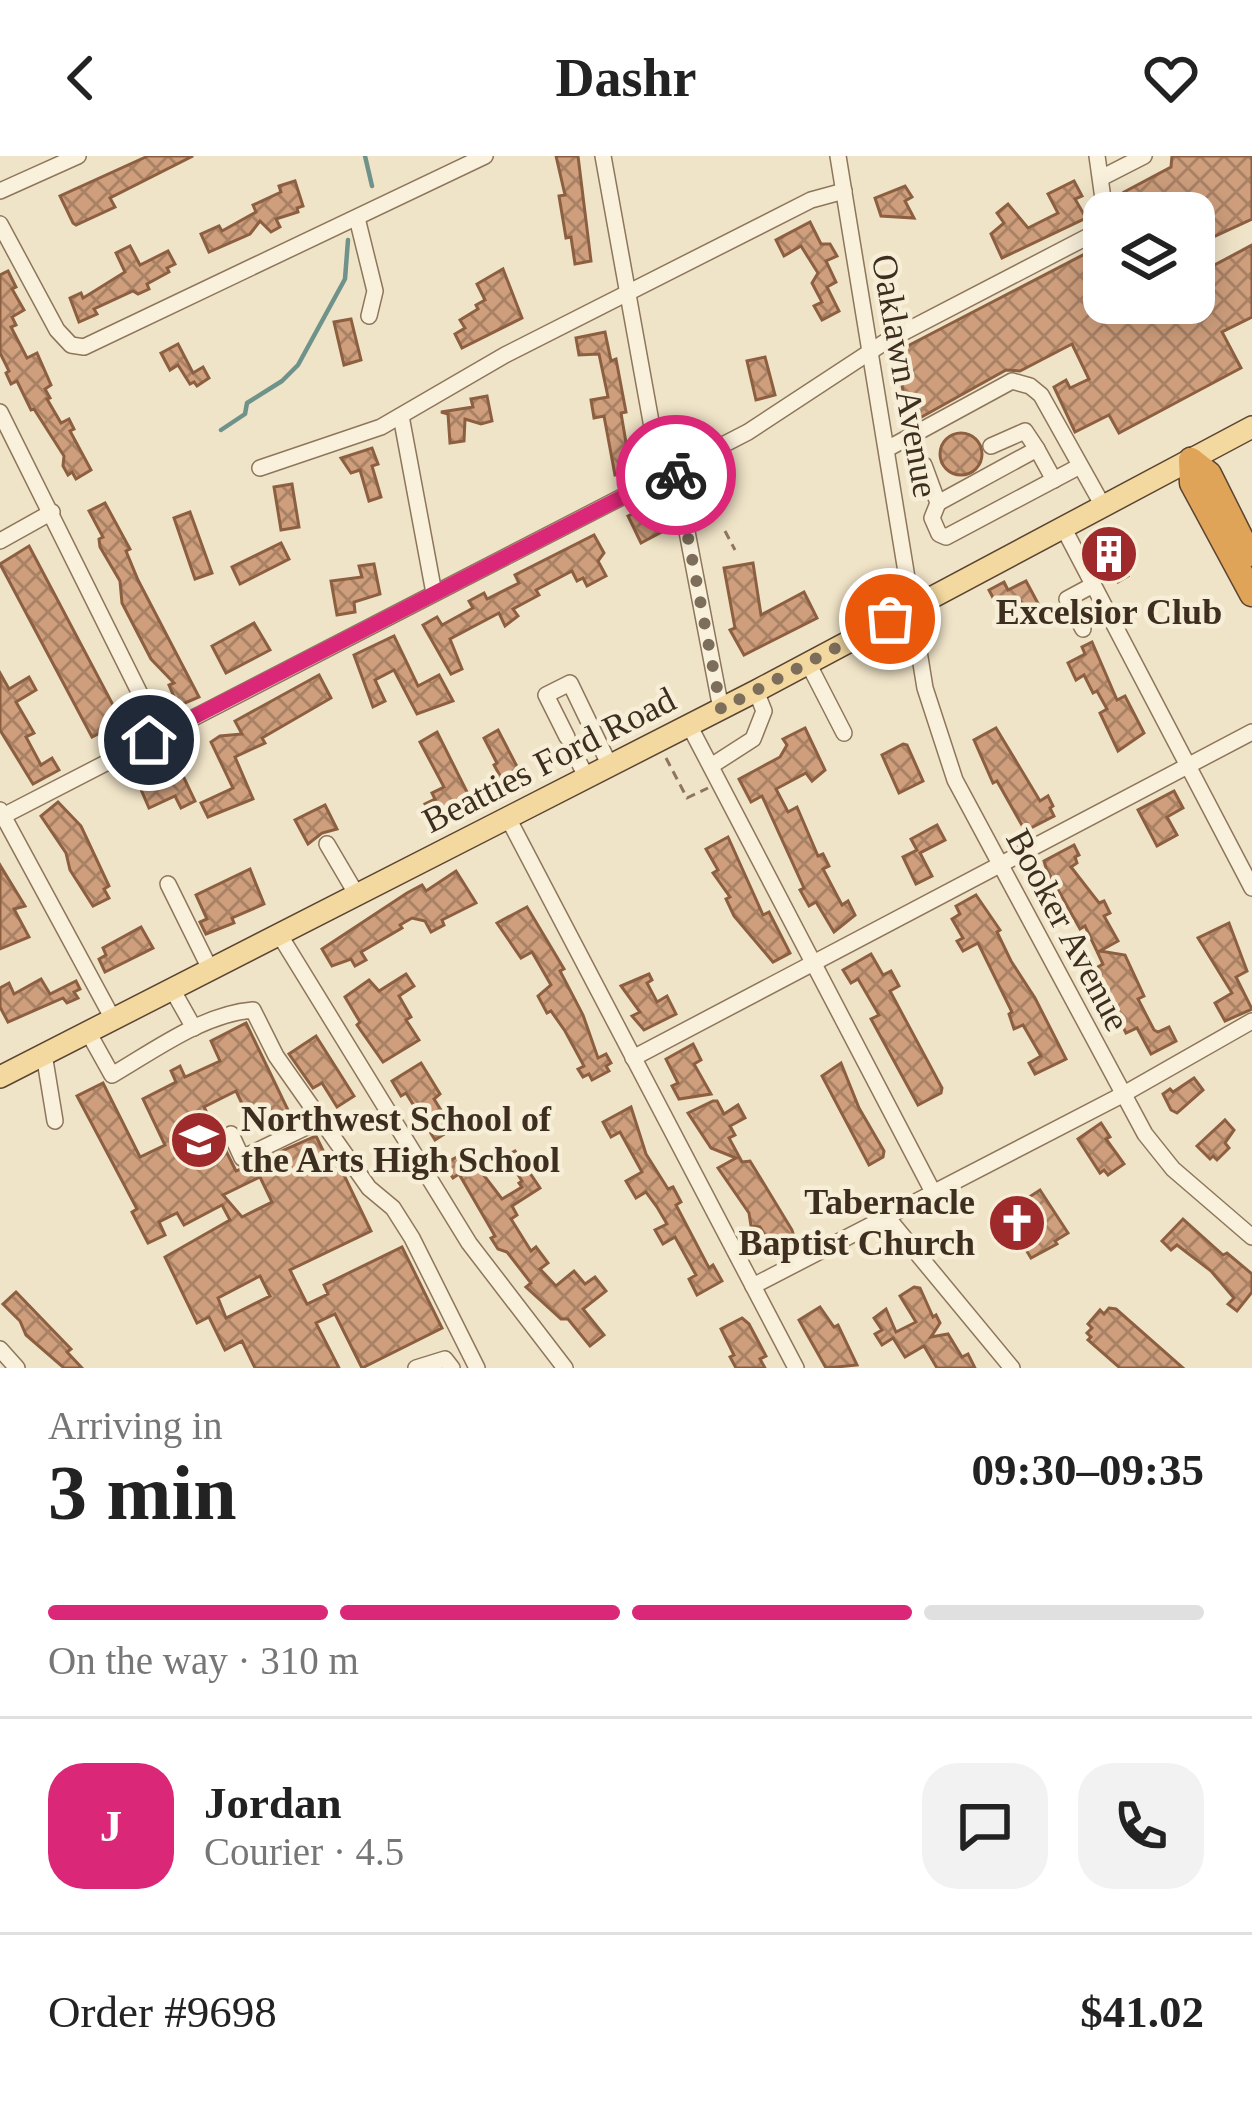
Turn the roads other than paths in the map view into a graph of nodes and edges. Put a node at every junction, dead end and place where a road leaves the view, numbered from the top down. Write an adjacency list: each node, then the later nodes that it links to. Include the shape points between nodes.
1 (78, 156): 8 (street)
2 (484, 156): 11 (street)
3 (603, 156): 14 (street)
4 (838, 156): 9 (street, Oaklawn Avenue)
5 (1096, 156): 7 (street)
6 (1144, 156): 7 (street)
7 (1101, 178): 10 (street)
8 (0, 191)
9 (844, 191): 14 (street); 16 (street, Oaklawn Avenue)
10 (1102, 192)
11 (357, 218): 12 (street, via 75,347 57,330); 15 (street, via 375,291)
12 (0, 224)
13 (1083, 231): 16 (street)
14 (626, 292): 18 (street); 27 (street)
15 (369, 316)
16 (871, 353): 21 (street, Oaklawn Avenue); 27 (street, via 773,418)
17 (0, 412): 31 (street)
18 (400, 416): 26 (street); 36 (street)
19 (1252, 428): 23 (main road, Beatties Ford Road)
20 (991, 446): 22 (street, via 1025,431)
21 (887, 449): 25 (street, via 1012,381 1041,395); 38 (street, Oaklawn Avenue)
22 (1037, 449): 28 (street); 29 (street)
23 (1191, 460): 30 (main road, Beatties Ford Road); 34 (highway, via 1209,474); 37 (highway, via 1192,483)
24 (924, 465): 29 (street)
25 (1081, 466): 28 (street); 30 (street)
26 (260, 468)
27 (668, 473): 36 (street); 42 (street)
28 (1054, 480): 29 (street, via 946,537 932,518)
29 (938, 503)
30 (1103, 506): 32 (main road, Beatties Ford Road)
31 (52, 512): 33 (street); 46 (street)
32 (1064, 527): 35 (street); 38 (main road, Beatties Ford Road)
33 (0, 541)
34 (1252, 559)
35 (1093, 585): 39 (street, via 1067,599); 49 (street)
36 (434, 593): 46 (street)
37 (1252, 594)
38 (913, 606): 40 (main road, Beatties Ford Road); 54 (street, Booker Avenue, via 943,750)
39 (1083, 629)
40 (808, 663): 41 (main road, Beatties Ford Road); 45 (street)
41 (756, 691): 42 (main road, Beatties Ford Road); 48 (street, via 764,711 753,739)
42 (721, 709): 43 (main road, Beatties Ford Road)
43 (689, 725): 47 (main road, Beatties Ford Road); 48 (street)
44 (1252, 732): 49 (street)
45 (844, 733)
46 (160, 734): 51 (street)
47 (610, 766): 50 (main road, Beatties Ford Road); 50 (street, via 570,683 546,695)
48 (711, 766): 59 (street)
49 (1188, 767): 54 (street); 56 (street)
50 (587, 778): 52 (main road, Beatties Ford Road)
51 (2, 813): 62 (street)
52 (508, 818): 57 (main road, Beatties Ford Road); 67 (street)
53 (327, 844): 57 (street)
54 (999, 865): 59 (street); 69 (street, Booker Avenue)
55 (168, 884): 60 (street)
56 (1252, 888)
57 (356, 895): 58 (main road, Beatties Ford Road)
58 (279, 934): 60 (main road, Beatties Ford Road); 78 (street, via 469,1243)
59 (814, 962): 67 (street); 73 (street)
60 (210, 969): 61 (main road, Beatties Ford Road)
61 (172, 989): 62 (main road, Beatties Ford Road); 64 (street)
62 (112, 1019): 65 (main road, Beatties Ford Road)
63 (1252, 1021): 69 (street)
64 (194, 1028): 65 (street, via 112,1075); 70 (street, via 253,1010)
65 (88, 1032): 66 (main road, Beatties Ford Road)
66 (44, 1054): 68 (main road, Beatties Ford Road); 71 (street)
67 (633, 1058): 76 (street)
68 (0, 1077)
69 (1122, 1095): 73 (street); 75 (street, Booker Avenue, via 1173,1169)
70 (321, 1120): 72 (street, via 242,1158); 82 (street, via 403,1223)
71 (55, 1121)
72 (231, 1135)
73 (933, 1192): 74 (street)
74 (887, 1216): 76 (street); 84 (street)
75 (1252, 1237)
76 (753, 1286): 83 (street)
77 (0, 1349): 79 (street)
78 (561, 1367)
79 (17, 1368)
80 (416, 1368): 81 (street, via 445,1359)
81 (452, 1368)
82 (477, 1368)
83 (796, 1368)
84 (1012, 1368)

